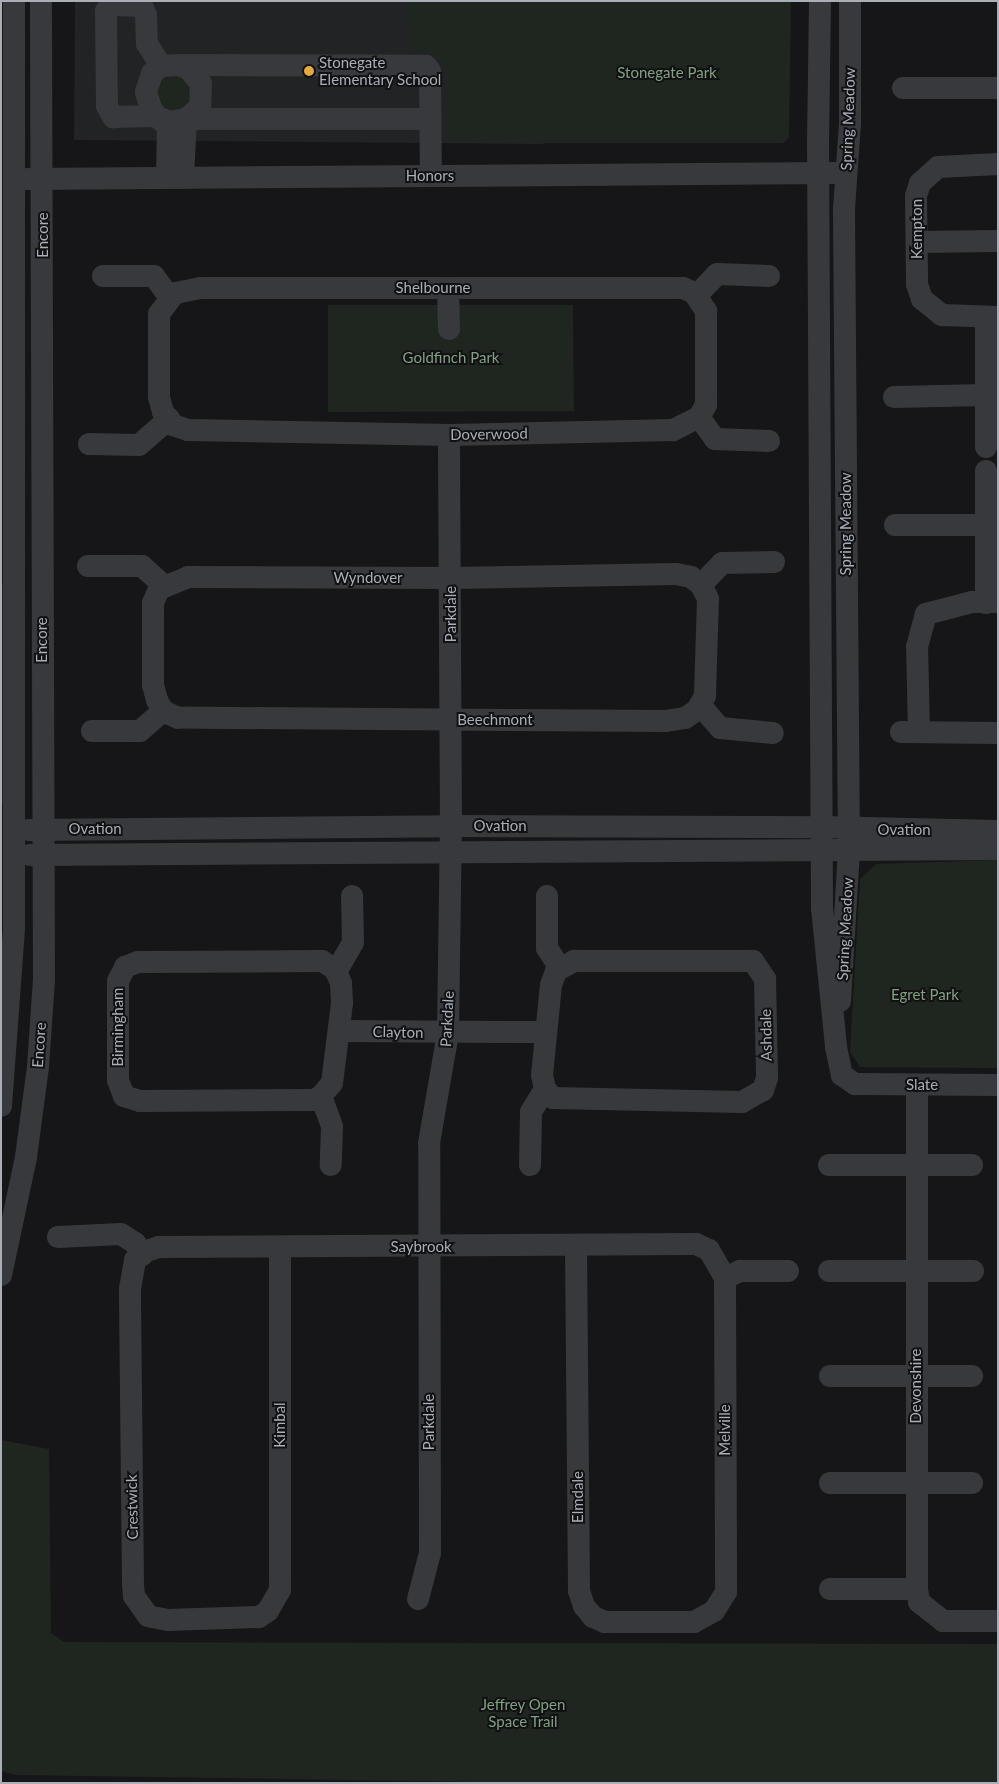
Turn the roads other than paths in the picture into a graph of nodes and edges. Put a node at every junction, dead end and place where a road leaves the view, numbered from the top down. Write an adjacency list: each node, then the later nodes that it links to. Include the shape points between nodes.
1 (14, 1): 15 (street, Encore)
2 (41, 1): 17 (street, Encore)
3 (820, 1): 12 (street, Spring Meadow)
4 (850, 1): 13 (street, Spring Meadow, via 850,123)
5 (170, 66): 8 (street, via 197,75 201,84 200,107); 9 (street, via 426,66 430,71); 10 (street, via 152,73 146,92 152,110); 10 (street, via 147,44 146,15 142,6 114,5 106,11 109,113 113,117 153,116)
6 (903, 88): 7 (street)
7 (998, 88)
8 (186, 119): 9 (street); 10 (street); 16 (street)
9 (429, 119): 14 (street)
10 (162, 120): 16 (street, via 168,127)
11 (998, 164): 18 (street, Kempton, via 949,164 927,174 916,196)
12 (818, 173): 13 (street, Honors); 14 (street, Honors); 52 (street, Spring Meadow)
13 (846, 173): 56 (street, Spring Meadow)
14 (431, 176): 16 (street, Honors)
15 (15, 178): 17 (street, Honors); 38 (street, Encore)
16 (175, 178): 17 (street, Honors)
17 (44, 179): 54 (street, Encore)
18 (917, 242): 19 (street); 25 (street, Kempton, via 917,284 922,299 942,315)
19 (998, 242)
20 (103, 276): 23 (street, via 154,276)
21 (769, 276): 24 (street, via 717,274)
22 (448, 288): 23 (street, Shelbourne, via 200,288 186,289); 24 (street, Shelbourne, via 683,288); 26 (street)
23 (170, 298): 29 (street, via 159,314 159,397)
24 (698, 298): 30 (street, via 706,311 706,405)
25 (992, 317): 27 (street)
26 (449, 329)
27 (986, 395): 28 (street); 34 (street)
28 (894, 397)
29 (166, 415): 31 (street, Doverwood, via 188,430); 33 (street, via 139,445)
30 (698, 418): 31 (street, Doverwood, via 674,430); 32 (street, via 715,439)
31 (450, 435): 41 (street, Parkdale)
32 (769, 441)
33 (89, 444)
34 (986, 447)
35 (986, 471): 37 (street)
36 (895, 525): 37 (street)
37 (986, 525): 44 (street)
38 (7, 557): 53 (street, Encore)
39 (774, 562): 42 (street, via 722,563)
40 (88, 566): 43 (street, via 142,566)
41 (451, 578): 42 (street, Wyndover, via 676,574); 43 (street, Wyndover, via 188,576); 47 (street, Parkdale)
42 (696, 581): 45 (street, via 708,599 705,696)
43 (164, 586): 46 (street, via 159,589 153,603 153,685)
44 (992, 602): 50 (street, via 972,602 926,614 916,647 910,732)
45 (700, 705): 47 (street, Beechmont, via 686,718 666,721); 49 (street, via 720,728)
46 (160, 706): 47 (street, Beechmont, via 178,718); 48 (street, via 140,730)
47 (451, 720): 51 (street, Parkdale)
48 (92, 731)
49 (773, 733)
50 (998, 733)
51 (451, 826): 52 (street, Ovation); 54 (street, Ovation); 60 (street, Parkdale)
52 (821, 827): 56 (street, Ovation); 58 (street, Spring Meadow)
53 (8, 830): 54 (street, Ovation); 61 (street, Encore)
54 (43, 830): 59 (street, Encore)
55 (998, 831): 56 (street, Ovation)
56 (849, 840): 57 (street, Ovation); 58 (street, Ovation); 69 (street, Spring Meadow, via 845,957)
57 (998, 849)
58 (822, 852): 60 (street, Ovation); 69 (street, Spring Meadow, via 822,908)
59 (43, 855): 60 (street, Ovation); 61 (street, Ovation); 91 (street, Encore, via 44,980 38,1067 26,1157)
60 (450, 855): 68 (street, Parkdale)
61 (7, 856): 75 (street, Encore, via 11,983)
62 (352, 896): 65 (street, via 353,942)
63 (547, 896): 64 (street, via 548,948)
64 (560, 968): 67 (street, via 551,985); 73 (street, Ashdale, via 574,961 753,961 765,978 767,1078 764,1090 742,1102 566,1100 553,1098)
65 (336, 972): 66 (street, via 342,1003); 74 (street, Birmingham, via 322,961 138,962 125,967 118,981 118,1080 124,1096 140,1101 314,1100)
66 (340, 1031): 68 (street, Clayton); 74 (street, via 332,1083)
67 (546, 1032): 68 (street, Clayton); 73 (street)
68 (448, 1033): 82 (street, Parkdale, via 429,1143)
69 (836, 1047): 70 (street, Spring Meadow, via 839,1069)
70 (848, 1081): 71 (street, Slate, via 866,1085)
71 (917, 1085): 72 (street, Slate); 79 (street, Devonshire)
72 (998, 1085)
73 (544, 1089): 77 (street, via 530,1112)
74 (321, 1096): 76 (street, via 332,1127)
75 (1, 1106)
76 (331, 1165)
77 (530, 1165)
78 (829, 1165): 79 (street)
79 (917, 1165): 80 (street); 89 (street, Devonshire)
80 (972, 1165)
81 (58, 1237): 86 (street, via 121,1234 135,1243)
82 (428, 1246): 83 (street, Saybrook); 84 (street, Saybrook); 101 (street, Parkdale, via 430,1553)
83 (576, 1247): 85 (street, Saybrook, via 696,1244); 103 (street, Elmdale, via 579,1591 584,1606 593,1617 605,1622 694,1622)
84 (280, 1248): 86 (street, Saybrook, via 159,1247); 102 (street, Kimbal, via 281,1581)
85 (709, 1250): 92 (street, Melville)
86 (138, 1258): 102 (street, Crestwick, via 130,1289 134,1596 148,1616 168,1620 249,1619 268,1611)
87 (788, 1271): 92 (street, via 740,1271)
88 (829, 1271): 89 (street)
89 (916, 1271): 90 (street); 95 (street, Devonshire)
90 (973, 1271)
91 (1, 1275)
92 (725, 1278): 103 (street, Melville, via 726,1592)
93 (830, 1376): 95 (street)
94 (972, 1376): 95 (street)
95 (916, 1377): 97 (street, Devonshire)
96 (830, 1483): 97 (street)
97 (916, 1483): 98 (street); 100 (street, Devonshire)
98 (972, 1483)
99 (830, 1588): 100 (street)
100 (917, 1589): 104 (street, Devonshire, via 919,1602 943,1621)
101 (418, 1599)
102 (275, 1602)
103 (714, 1611)
104 (998, 1621)

